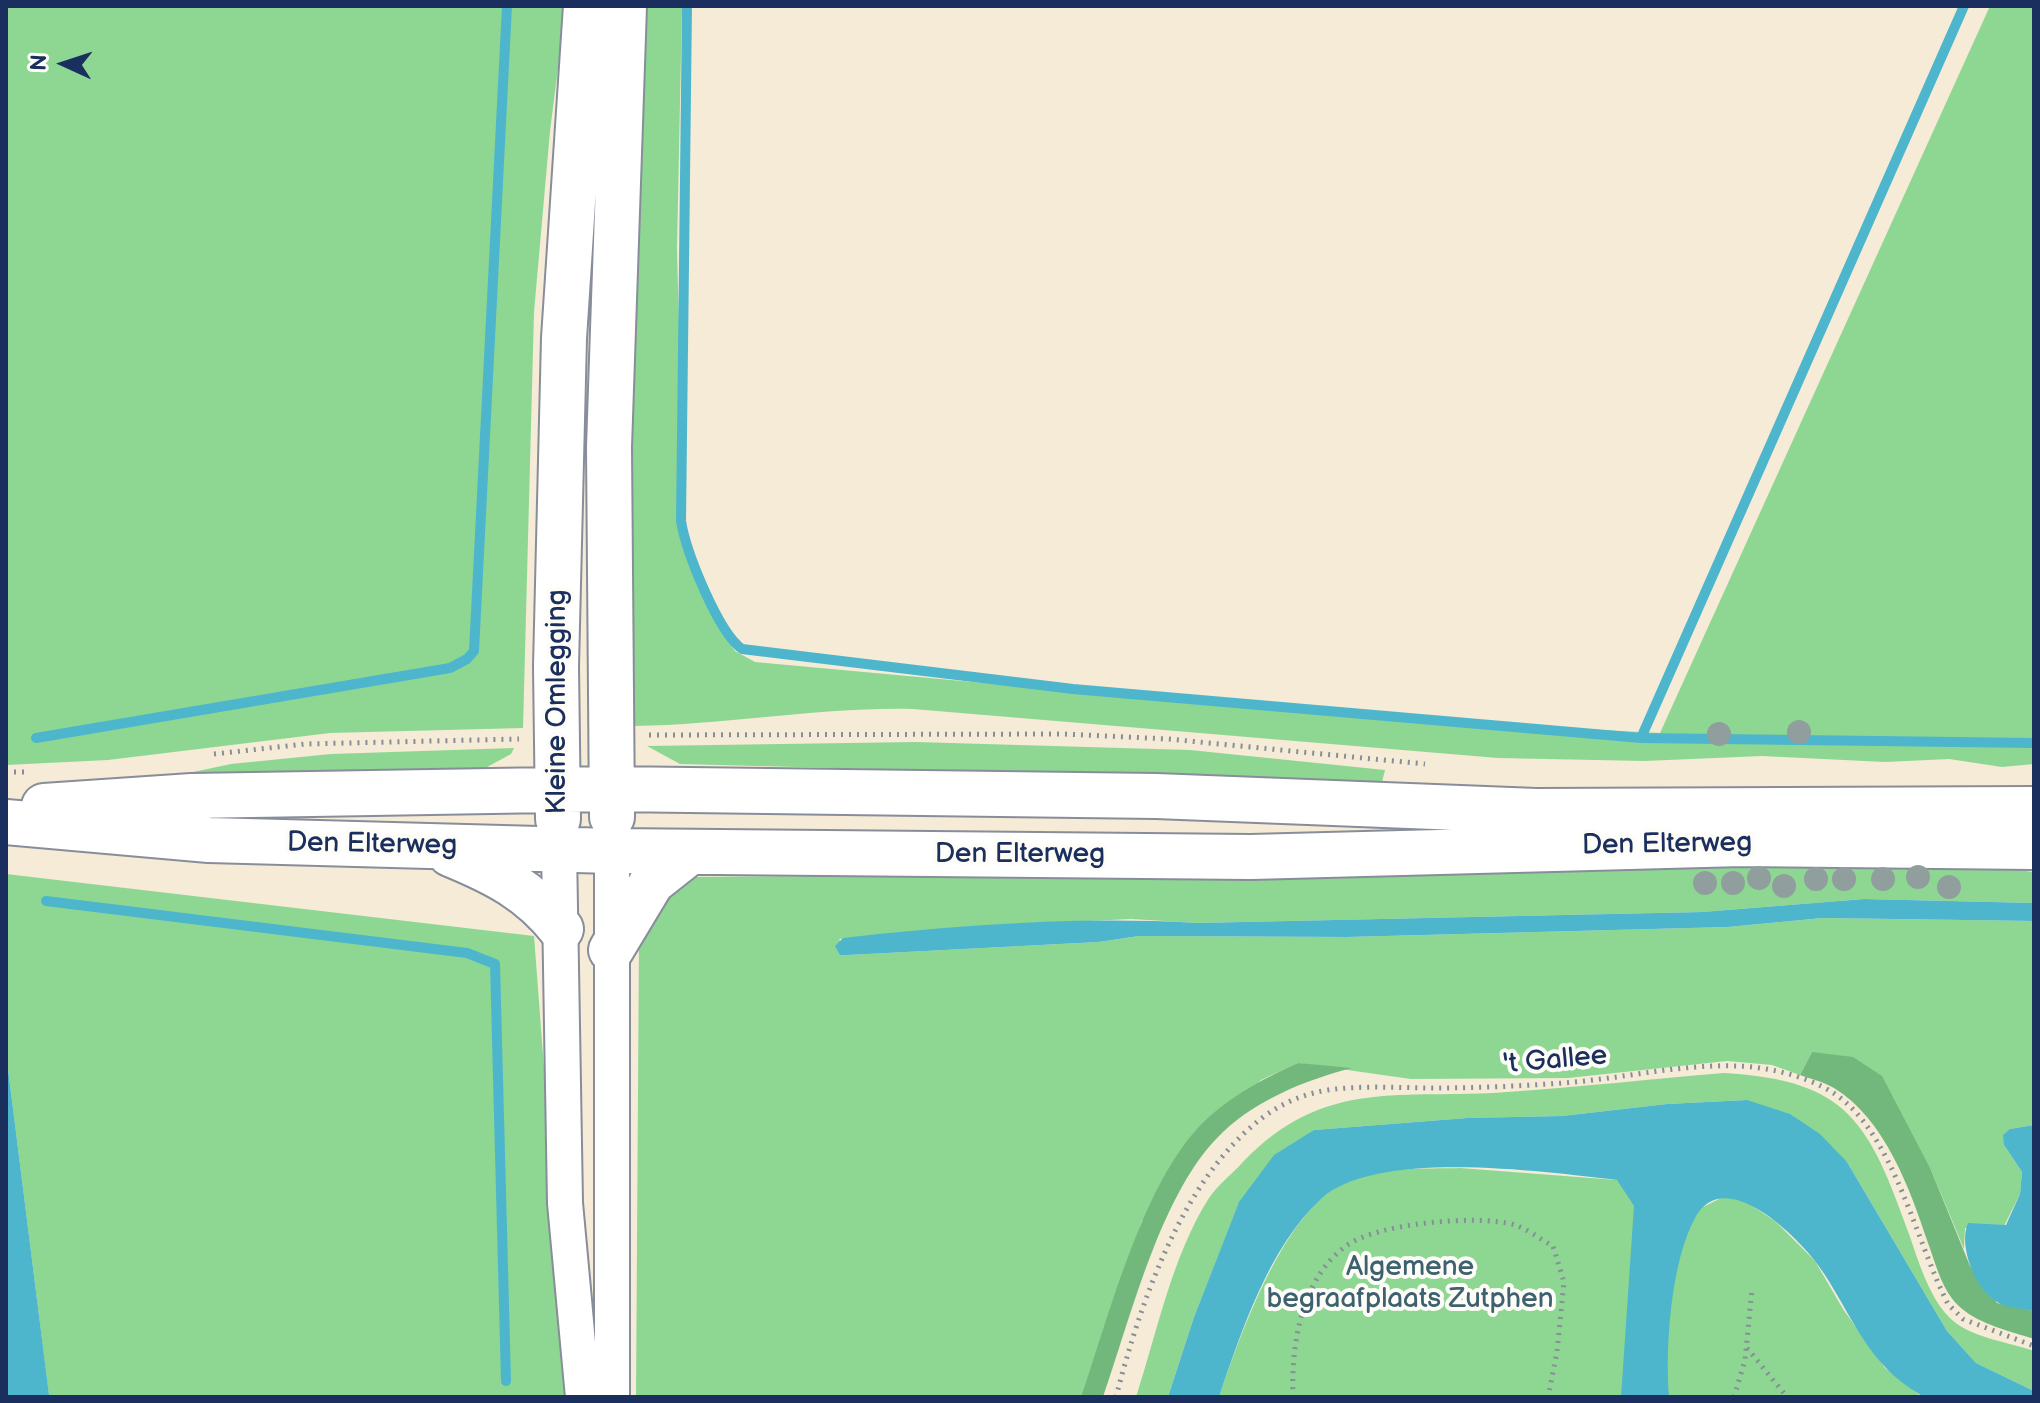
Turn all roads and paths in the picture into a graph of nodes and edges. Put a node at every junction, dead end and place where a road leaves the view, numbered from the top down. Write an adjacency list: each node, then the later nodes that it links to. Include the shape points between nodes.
1 (586, 6): 3 (main road, Kleine Omlegging, via 564,338)
2 (624, 6): 5 (main road, Kleine Omlegging, via 609,447)
3 (556, 706): 8 (main road, Kleine Omlegging); 9 (main road, via 537,741)
4 (681, 734): 6 (path, via 1064,734)
5 (613, 735): 7 (main road, Kleine Omlegging); 10 (main road, via 661,776)
6 (1431, 765)
7 (611, 789): 8 (main road, Den Elterweg); 10 (main road, Den Elterweg); 17 (main road, Kleine Omlegging)
8 (557, 790): 9 (main road, Den Elterweg); 16 (main road, Kleine Omlegging)
9 (486, 791): 12 (main road, Den Elterweg, via 192,796)
10 (690, 791): 11 (main road, Den Elterweg, via 1156,796 1536,811)
11 (2034, 809)
12 (6, 810)
13 (6, 822): 14 (main road, Den Elterweg, via 209,840)
14 (430, 846): 16 (main road, Den Elterweg); 19 (main road, via 521,888)
15 (2034, 847): 18 (main road, Den Elterweg, via 1742,844 1251,857)
16 (559, 849): 17 (main road, Den Elterweg); 19 (street, Kleine Omlegging)
17 (612, 851): 18 (main road, Den Elterweg); 20 (street, Kleine Omlegging)
18 (690, 852): 20 (main road, via 652,882)
19 (561, 929): 24 (street, Kleine Omlegging, via 565,1203)
20 (611, 950): 25 (street, Kleine Omlegging)
21 (1752, 1289): 23 (path)
22 (2034, 1346): 26 (path, 't Gallee, via 1976,1325 1948,1304 1897,1183 1854,1110 1816,1084 1736,1066 1566,1083 1346,1088 1302,1095 1279,1106 1224,1154 1199,1190 1149,1290)
23 (1747, 1347): 29 (path); 30 (path)
24 (583, 1397)
25 (612, 1397)
26 (1116, 1397)
27 (1293, 1397): 28 (path, via 1299,1321 1317,1279 1347,1245 1402,1226 1455,1220 1515,1225 1553,1246 1564,1282)
28 (1548, 1397)
29 (1734, 1397)
30 (1787, 1397)

